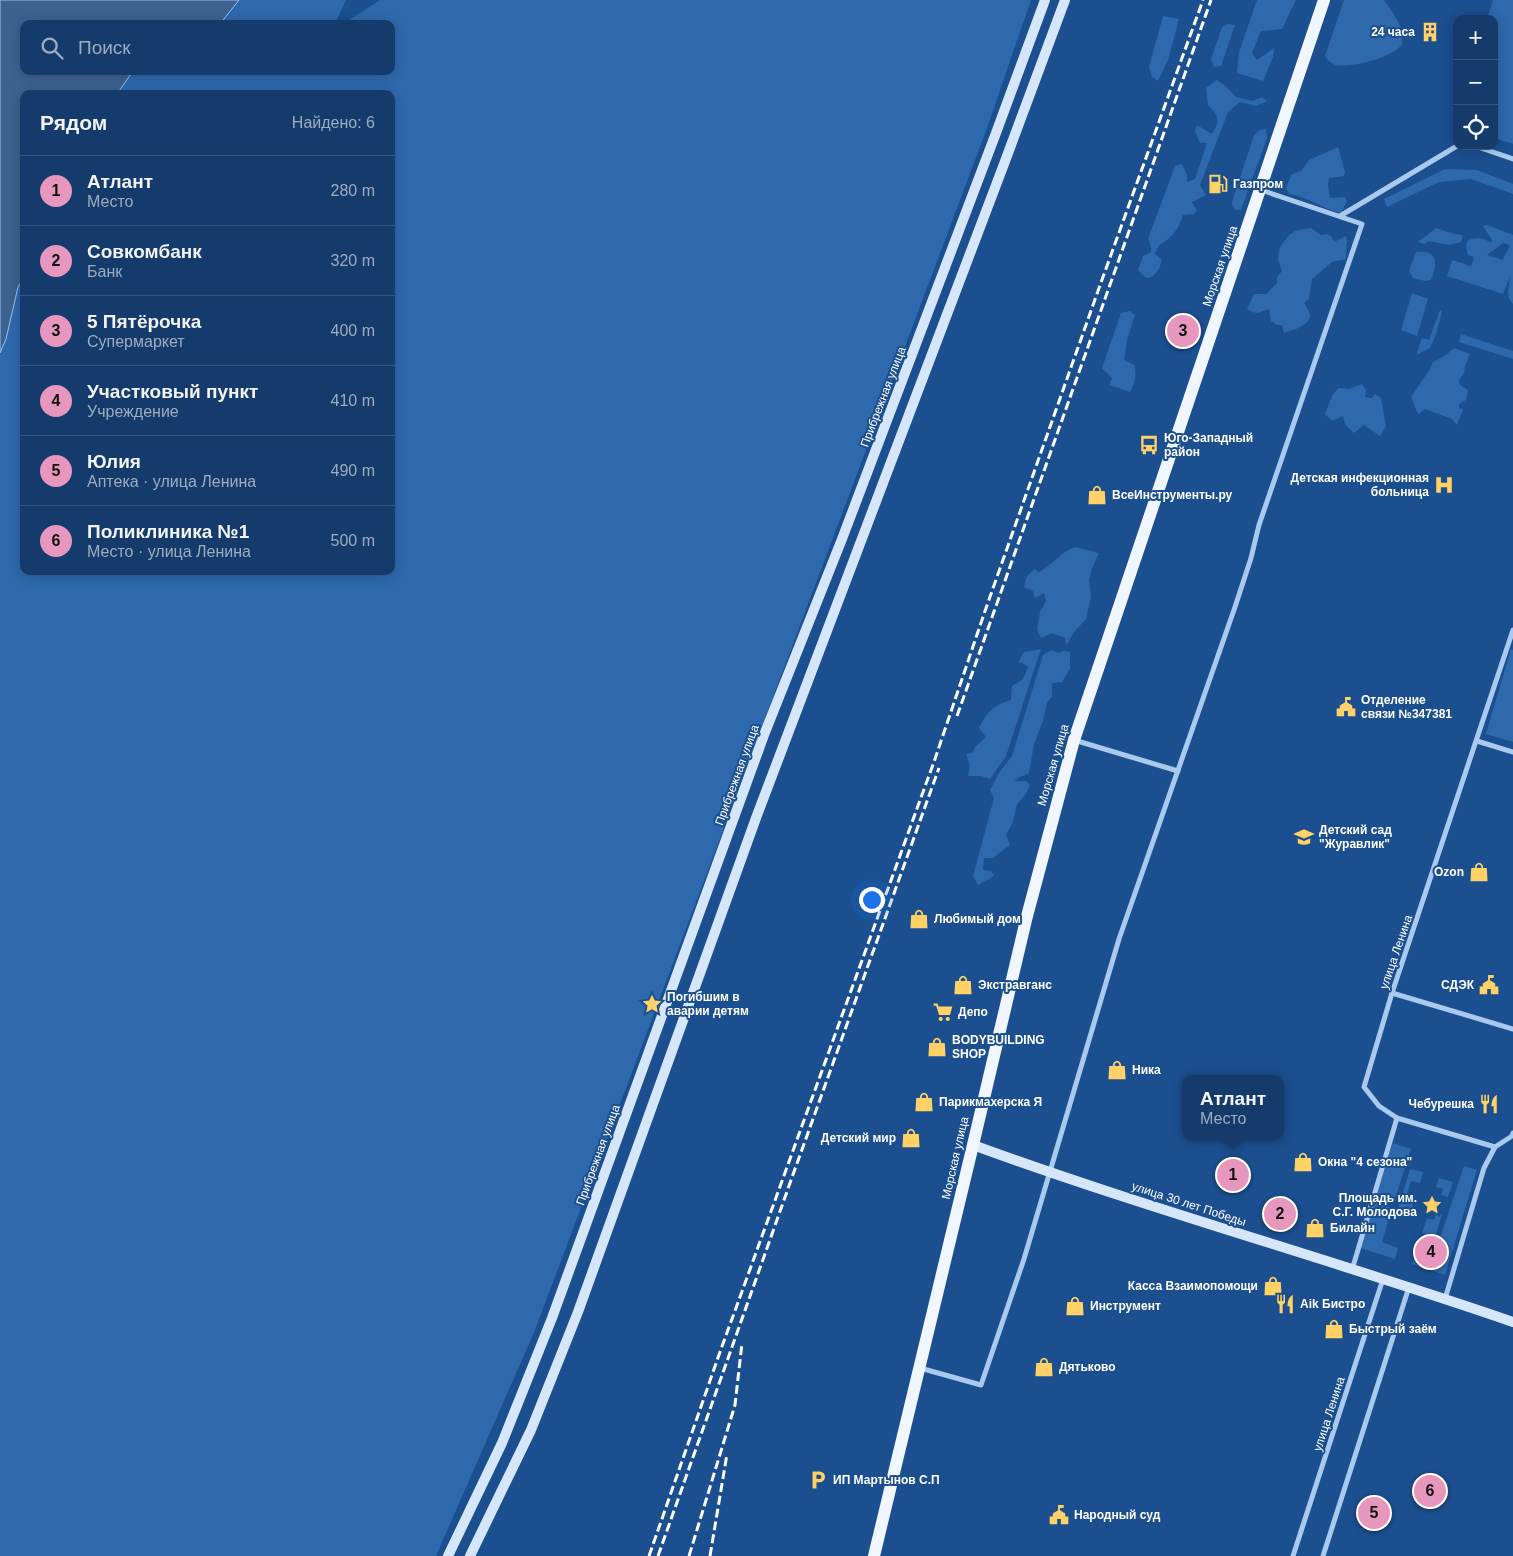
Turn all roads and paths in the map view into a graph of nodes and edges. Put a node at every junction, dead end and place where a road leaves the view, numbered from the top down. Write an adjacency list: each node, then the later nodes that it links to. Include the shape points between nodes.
1 (1045, 0): 27 (main road, Прибрежная улица, via 842,539 764,736 552,1318 502,1443)
2 (1065, 0): 28 (main road, via 756,818 578,1312 531,1430)
3 (1324, 0): 7 (main road, Морская улица)
4 (1453, 148): 8 (street)
5 (1487, 150): 6 (street)
6 (1513, 159)
7 (1261, 190): 8 (street); 10 (main road, Морская улица)
8 (1340, 216): 13 (street, via 1362,224)
9 (1513, 630): 11 (street, улица Ленина)
10 (1074, 740): 13 (street); 18 (main road, Морская улица, via 1026,920)
11 (1476, 741): 12 (street); 14 (street, улица Ленина)
12 (1513, 752)
13 (1178, 771): 20 (street, via 1119,939)
14 (1392, 993): 15 (street); 16 (street, улица Ленина, via 1364,1087 1379,1106)
15 (1513, 1029)
16 (1397, 1118): 19 (street); 21 (street)
17 (1513, 1133): 19 (street)
18 (973, 1146): 20 (main road, улица 30 лет Победы); 26 (main road, Морская улица)
19 (1495, 1147): 24 (street, via 1484,1168)
20 (1049, 1173): 21 (main road, улица 30 лет Победы); 26 (street, via 1024,1259 980,1385)
21 (1352, 1270): 22 (main road, улица 30 лет Победы)
22 (1383, 1279): 23 (main road, улица 30 лет Победы); 30 (street, улица Ленина)
23 (1409, 1287): 24 (main road, улица 30 лет Победы); 31 (street)
24 (1445, 1299): 25 (main road, улица 30 лет Победы)
25 (1513, 1322)
26 (918, 1367): 29 (main road, Морская улица)
27 (448, 1556)
28 (470, 1556)
29 (874, 1556)
30 (1293, 1556)
31 (1323, 1556)

